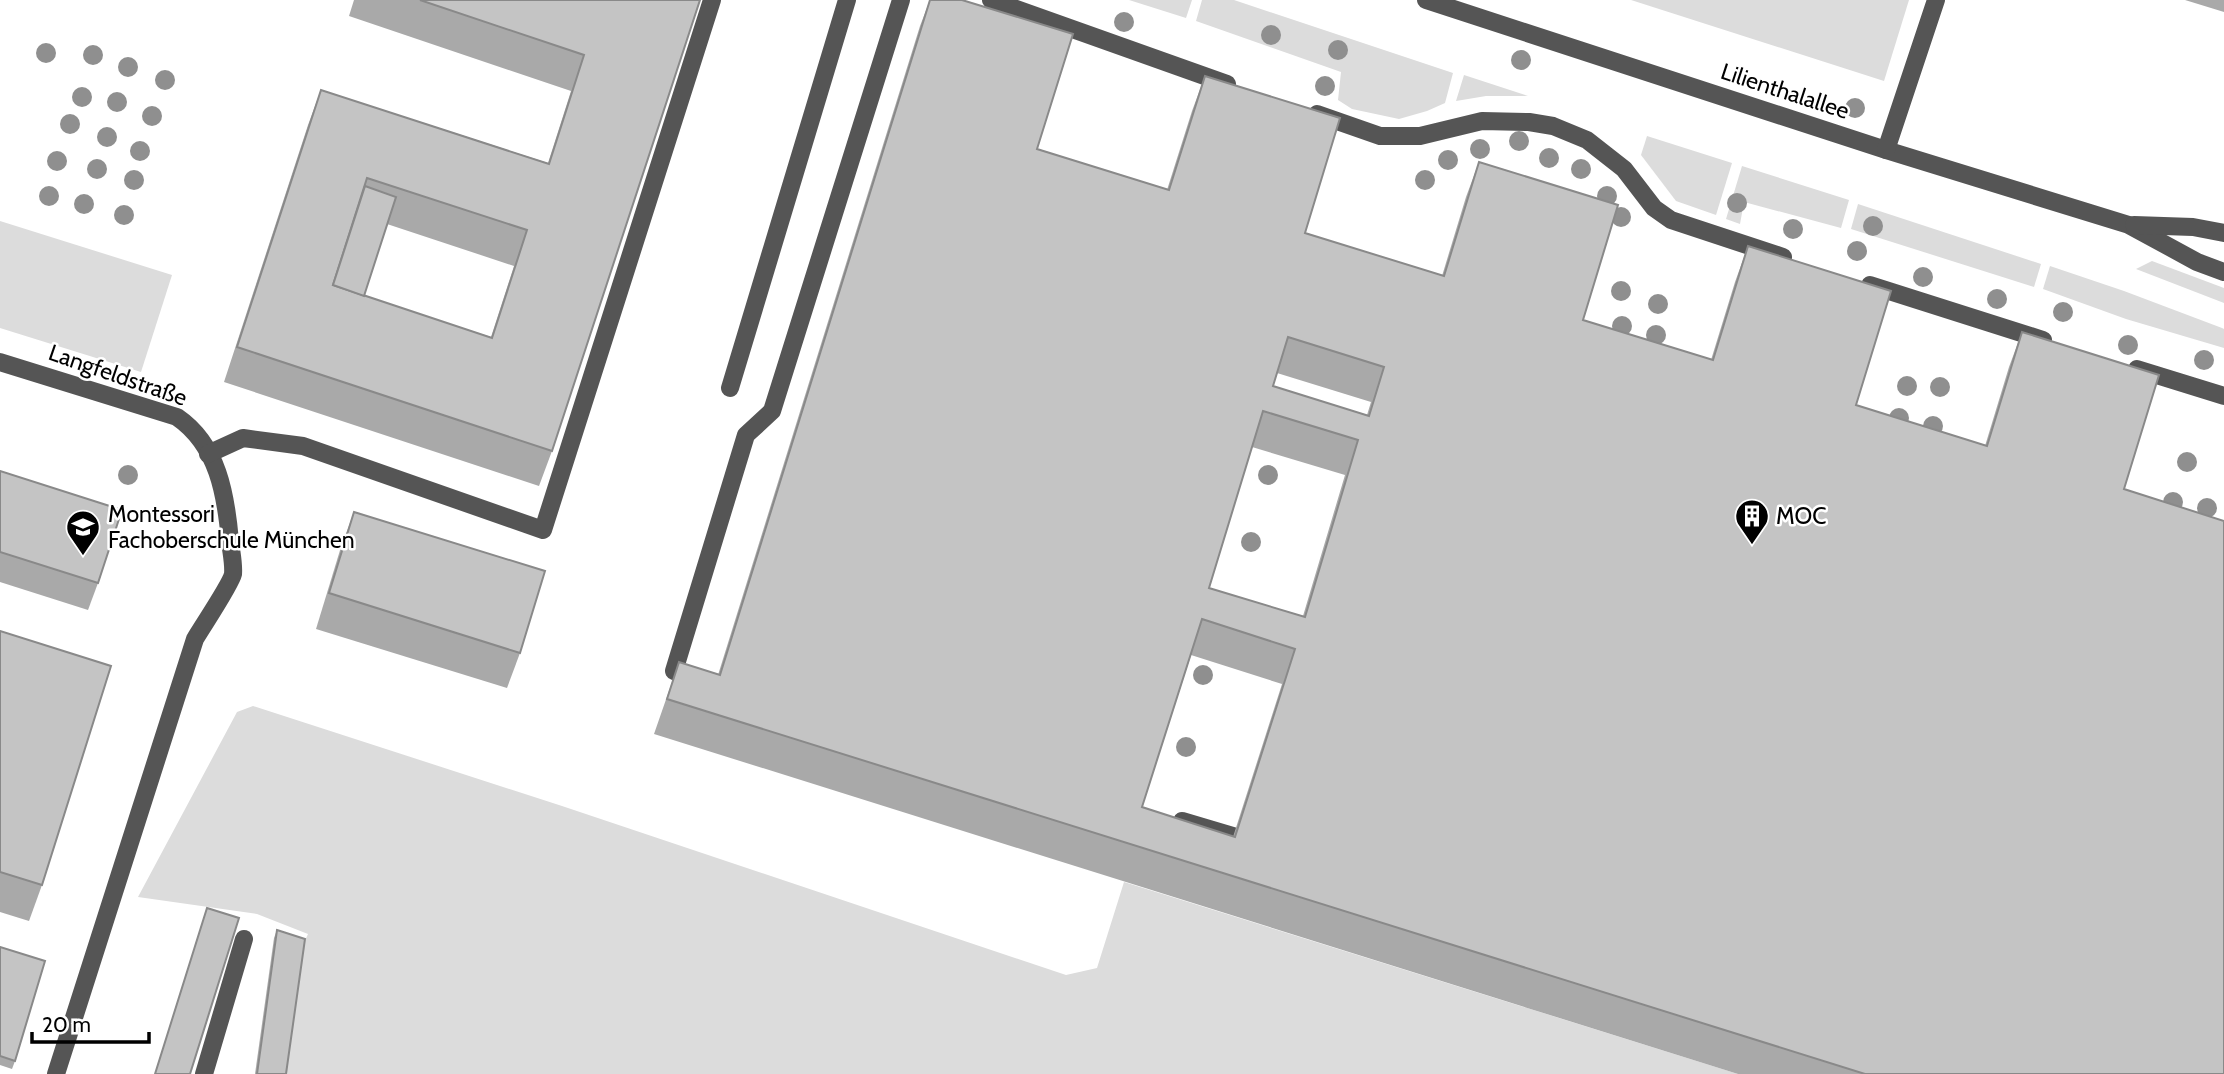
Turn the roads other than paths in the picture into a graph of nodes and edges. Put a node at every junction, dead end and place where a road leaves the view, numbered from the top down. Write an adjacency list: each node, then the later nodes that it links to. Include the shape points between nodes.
1 (712, 0): 20 (street, via 543,530 303,446 243,438)
2 (847, 0): 18 (street)
3 (901, 0): 21 (street, via 772,411 746,435 674,670)
4 (991, 0): 7 (street)
5 (1426, 0): 9 (street, Lilienthalallee)
6 (1936, 0): 9 (street)
7 (1240, 89)
8 (1304, 110): 12 (street, via 1380,136 1420,136 1482,121 1553,126 1587,140 1624,169 1654,208 1671,220)
9 (1886, 150): 10 (street, Lilienthalallee)
10 (2129, 225): 11 (street, Lilienthalallee); 13 (street, Lilienthalallee)
11 (2224, 233)
12 (1794, 261)
13 (2224, 272)
14 (1858, 282): 15 (street)
15 (2063, 346)
16 (0, 362): 20 (street, Langfeldstraße, via 177,417 202,440)
17 (2115, 362): 19 (street)
18 (730, 388)
19 (2224, 396)
20 (208, 454): 25 (street, Langfeldstraße, via 227,506 233,575 195,639)
21 (714, 682)
22 (1166, 816): 23 (street)
23 (1272, 848)
24 (244, 939): 26 (street)
25 (56, 1074)
26 (204, 1074)

